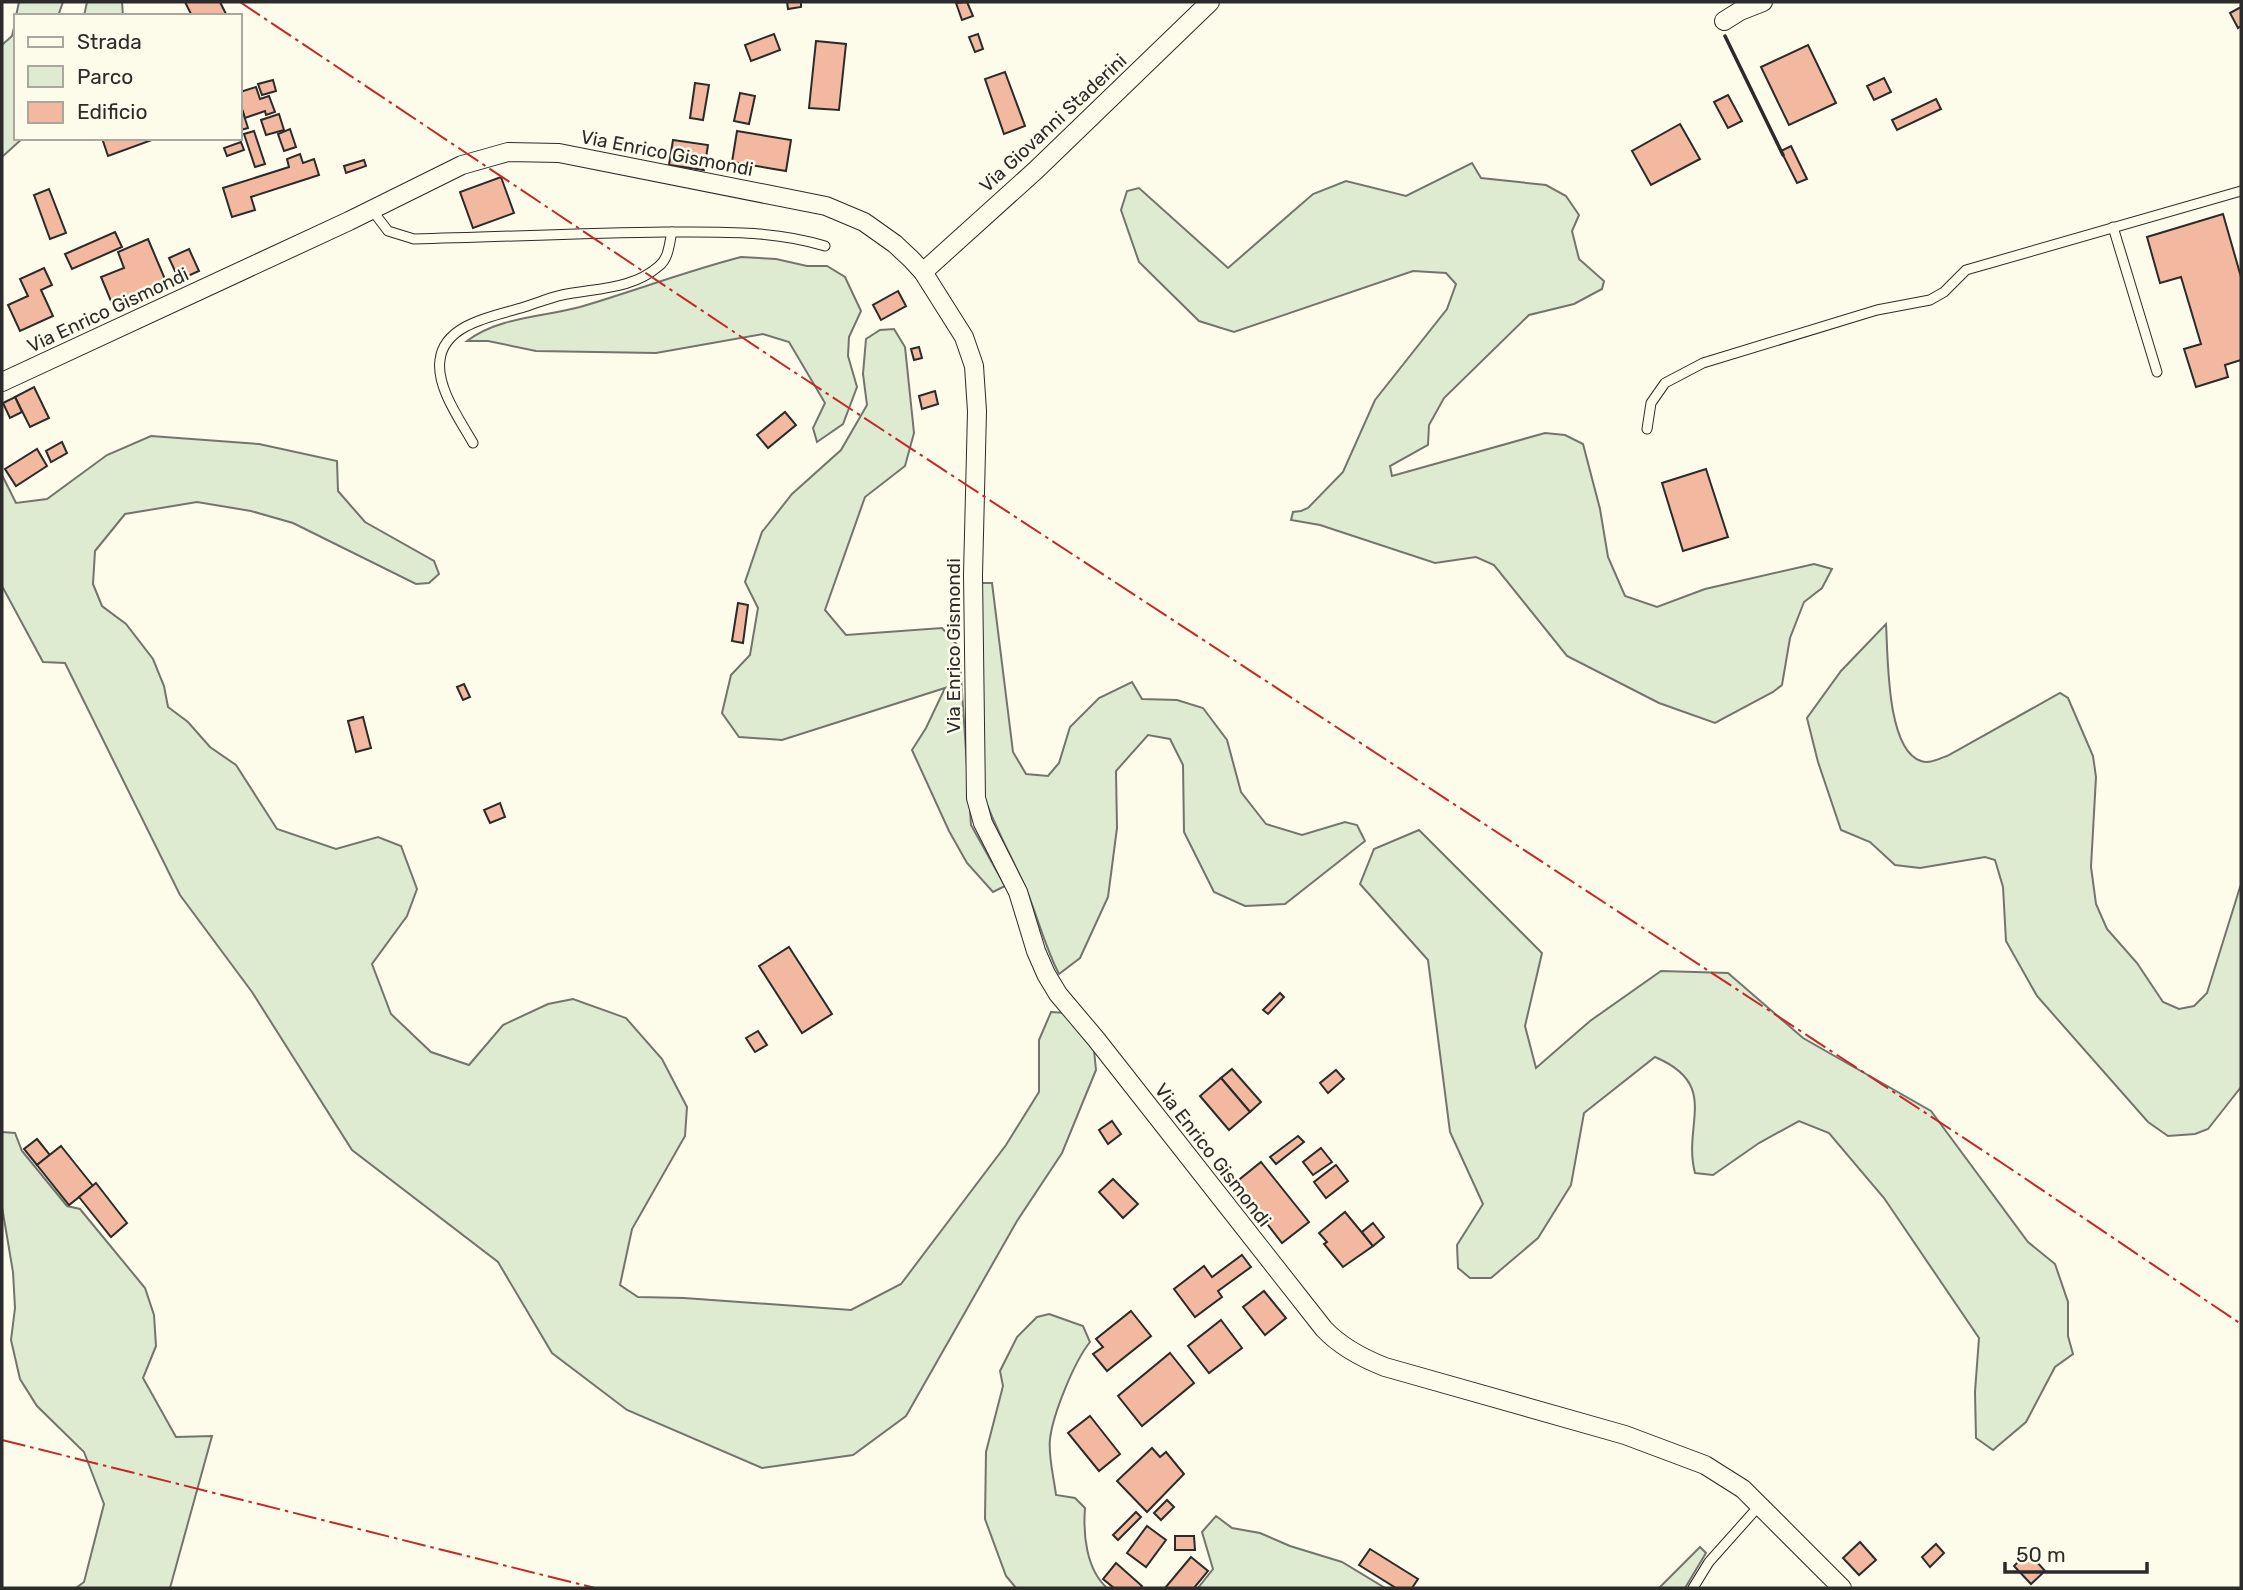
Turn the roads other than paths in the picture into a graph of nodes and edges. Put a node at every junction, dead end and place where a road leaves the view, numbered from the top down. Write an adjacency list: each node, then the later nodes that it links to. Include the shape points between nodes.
1 (1210, 2): 9 (street, Via Giovanni Staderini)
2 (1763, 2): 3 (street)
3 (1724, 21)
4 (2241, 191): 6 (lane)
5 (372, 210): 7 (lane, via 388,230 414,239); 9 (street, Via Enrico Gismondi, via 480,158 518,151 559,153 826,206 879,232); 11 (street, Via Enrico Gismondi)
6 (2113, 228): 10 (lane); 12 (lane, via 1966,270 1930,300 1877,310 1703,363 1665,383 1651,402)
7 (672, 232): 8 (lane, via 737,232); 13 (lane, via 667,256 638,278 490,317 452,337 439,361 445,394)
8 (825, 246)
9 (923, 272): 14 (street, Via Enrico Gismondi, via 964,337 974,366 977,805 1055,989 1338,1342 1385,1367 1625,1435 1700,1463 1726,1477)
10 (2158, 372)
11 (2, 382)
12 (1647, 429)
13 (472, 443)
14 (1759, 1506): 15 (lane, via 1709,1562); 16 (street, Via Enrico Gismondi)
15 (1693, 1588)
16 (1842, 1588)

